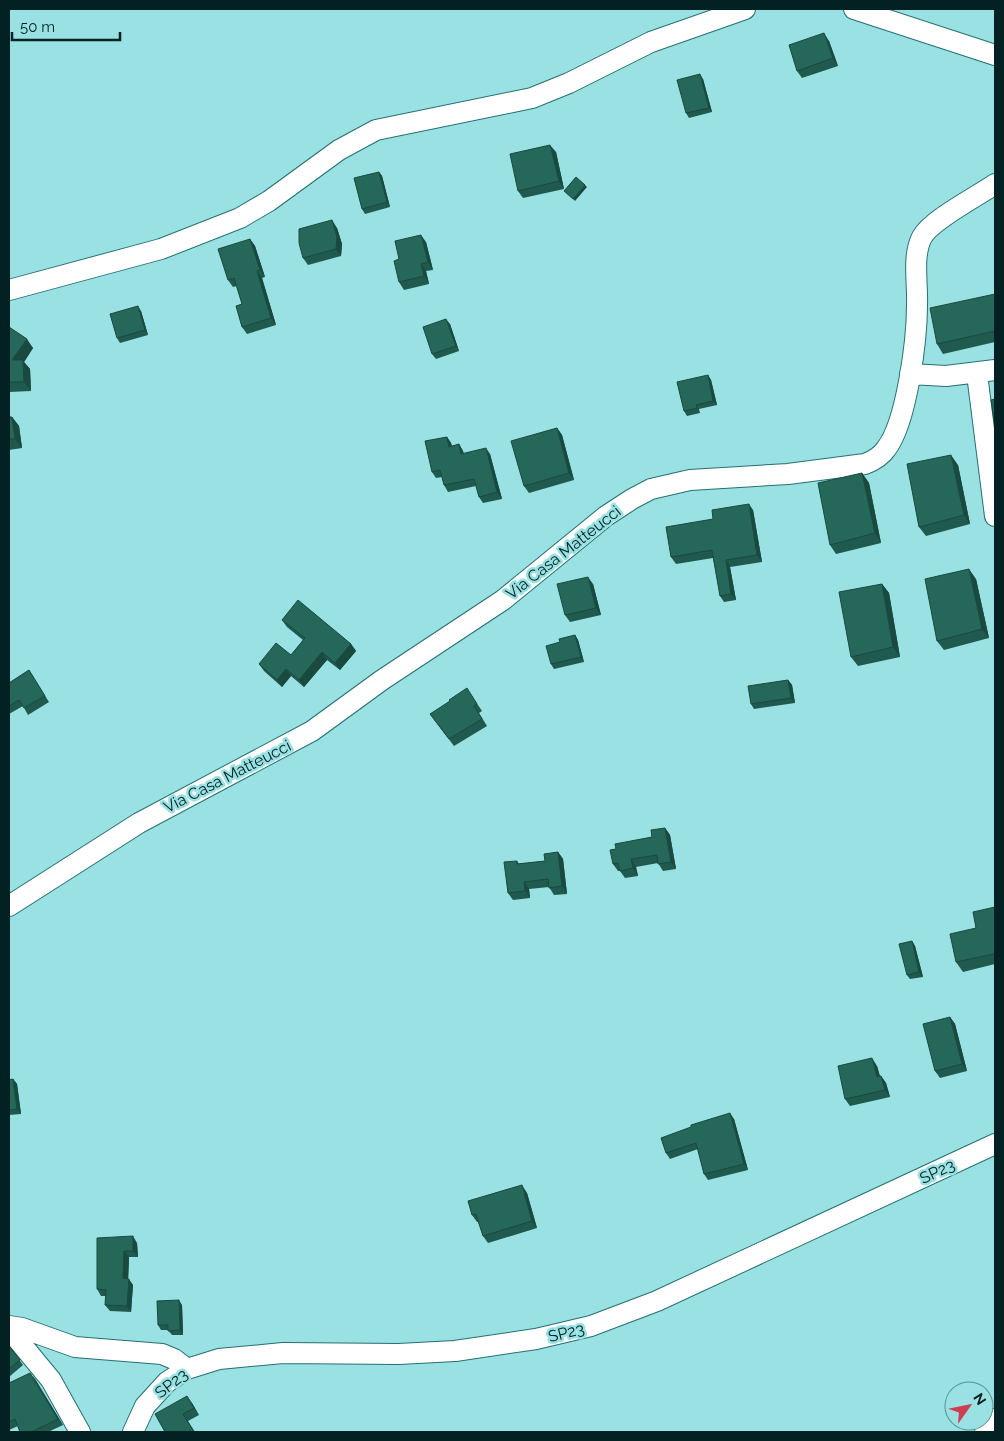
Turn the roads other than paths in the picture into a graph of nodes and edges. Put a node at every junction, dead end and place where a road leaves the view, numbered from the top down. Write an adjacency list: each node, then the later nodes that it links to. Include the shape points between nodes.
1 (745, 9): 5 (street, via 651,42 532,98 376,130 339,150 240,218 161,249)
2 (854, 9): 3 (street)
3 (995, 55)
4 (995, 184): 7 (street, Via Casa Matteucci, via 934,224 920,241 917,324)
5 (9, 290)
6 (986, 372): 7 (street, via 946,376); 8 (street)
7 (910, 374): 9 (street, Via Casa Matteucci, via 895,433 885,451 876,459 865,464 788,474 690,480 632,498 503,600 312,731 135,826)
8 (995, 516)
9 (9, 906)
10 (995, 1144): 12 (street, SP23 / SP23, via 665,1297 591,1326 536,1339 462,1350 418,1354 256,1354 219,1359)
11 (9, 1326): 12 (street, via 75,1347 162,1354); 14 (street, via 51,1380)
12 (187, 1369): 15 (street, SP23 / SP23, via 153,1395)
13 (995, 1419): 16 (street)
14 (80, 1432)
15 (133, 1432)
16 (985, 1432)

